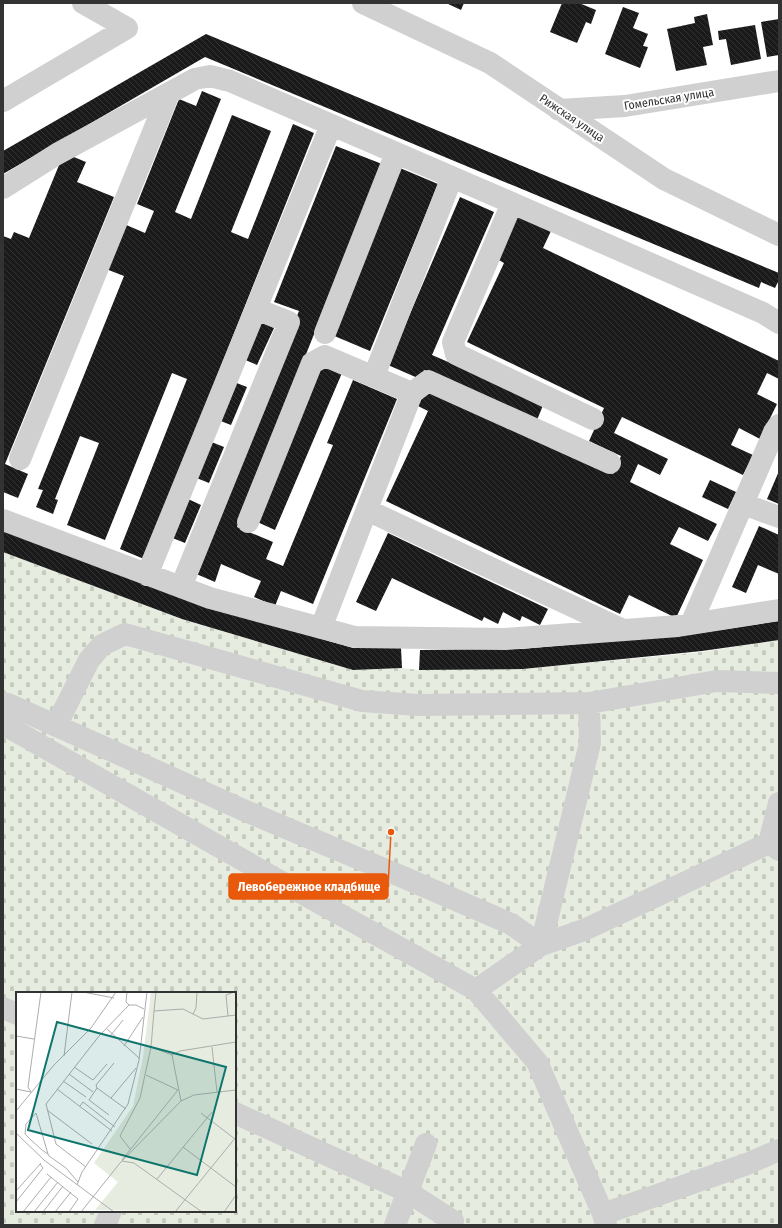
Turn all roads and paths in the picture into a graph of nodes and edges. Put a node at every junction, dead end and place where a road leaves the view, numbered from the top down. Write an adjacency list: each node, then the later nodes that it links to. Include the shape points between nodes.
1 (83, 3): 5 (street, via 127,28)
2 (363, 3): 6 (street, Рижская улица, via 490,63)
3 (779, 81): 6 (street, Гомельская улица, via 625,106)
4 (169, 93): 7 (street, via 194,79 210,76 230,81); 10 (street, via 58,154); 20 (street)
5 (3, 101)
6 (559, 110): 12 (street, Рижская улица, via 664,179)
7 (331, 125): 8 (street); 13 (street)
8 (396, 153): 9 (street); 15 (street)
9 (452, 177): 11 (street); 16 (street)
10 (3, 188)
11 (512, 203): 14 (street, via 763,313); 18 (street, via 453,342 456,354)
12 (779, 235)
13 (256, 309): 27 (street); 28 (street, via 290,322)
14 (779, 324)
15 (325, 333)
16 (374, 376): 17 (street); 26 (street, via 325,356 312,363)
17 (412, 393): 21 (street, via 428,381); 23 (street)
18 (592, 419)
19 (779, 425): 22 (street)
20 (20, 459)
21 (610, 463)
22 (743, 504): 24 (street); 30 (street)
23 (367, 510): 31 (street); 32 (street)
24 (779, 517)
25 (3, 520): 27 (street)
26 (248, 522)
27 (147, 575): 28 (street)
28 (181, 587): 31 (street, via 210,598)
29 (779, 610): 30 (street)
30 (691, 624): 32 (street)
31 (321, 628): 32 (street, via 355,637 505,639)
32 (623, 630)
33 (779, 684): 35 (street, via 717,681)
34 (3, 703): 37 (street)
35 (589, 703): 37 (street, via 418,705 362,701 125,634 102,645 89,660); 40 (street, via 590,743)
36 (3, 724): 41 (street)
37 (56, 726): 40 (street, via 241,809 511,924)
38 (779, 803): 39 (street)
39 (774, 847): 40 (street, via 584,930)
40 (540, 945): 41 (street)
41 (476, 990): 49 (street, via 537,1062)
42 (3, 1008): 43 (street)
43 (16, 1014)
44 (236, 1113): 47 (street)
45 (426, 1144): 47 (street)
46 (779, 1150): 49 (street)
47 (408, 1192): 50 (street); 52 (street)
48 (111, 1212): 51 (street)
49 (604, 1220)
50 (453, 1221)
51 (105, 1225)
52 (395, 1225)

